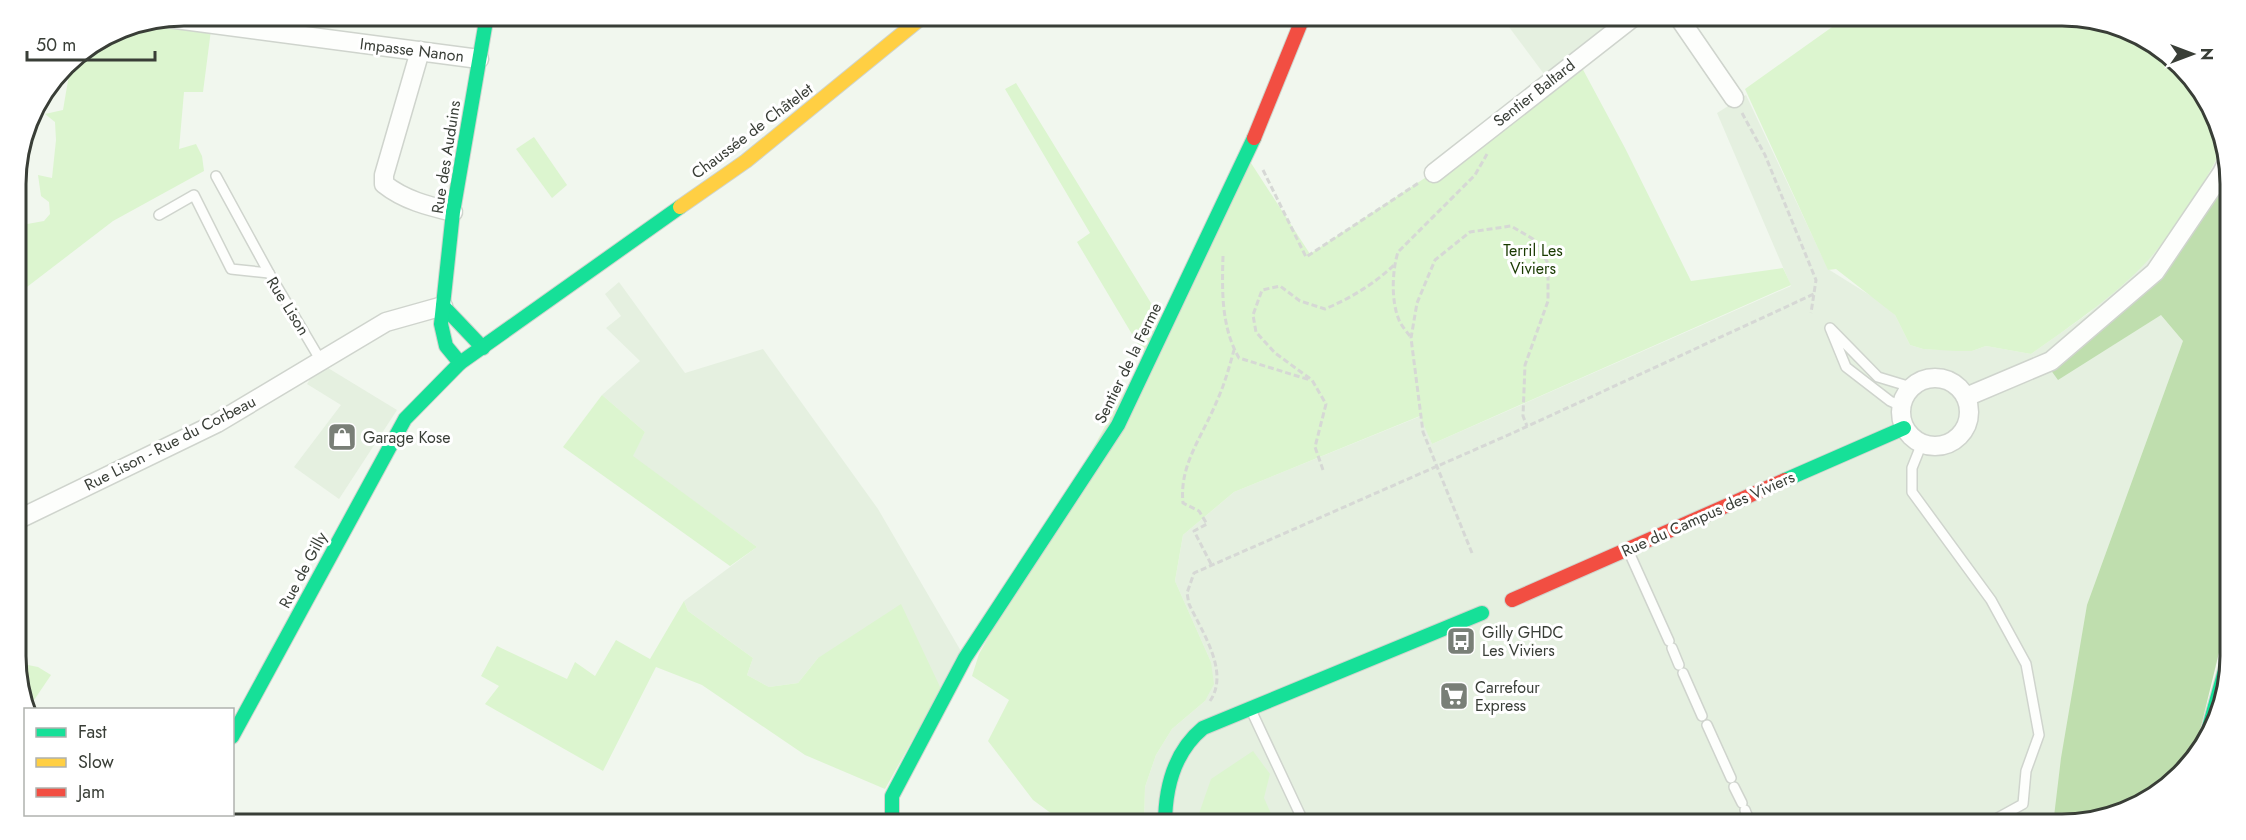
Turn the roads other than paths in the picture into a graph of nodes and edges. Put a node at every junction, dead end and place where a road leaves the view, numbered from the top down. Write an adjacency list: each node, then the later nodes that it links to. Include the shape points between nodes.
1 (229, 26): 7 (street, Impasse Nanon)
2 (485, 26): 8 (main road, Rue des Auduins)
3 (912, 26): 17 (main road, Chaussée de Châtelet, via 746,161)
4 (1300, 26): 33 (main road, Sentier de la Ferme, via 1251,146 1118,425 965,658 892,796)
5 (1622, 26): 10 (street, Sentier Baltard)
6 (1685, 26): 9 (street)
7 (420, 51): 8 (street, Impasse Nanon); 13 (street, via 384,184 422,205)
8 (479, 59): 13 (main road, Rue des Auduins)
9 (1734, 98)
10 (1434, 172)
11 (216, 176): 15 (lane)
12 (2220, 176): 21 (street, via 2155,272 2051,361)
13 (453, 212): 16 (main road, Rue des Auduins)
14 (159, 215): 15 (lane, Rue Lison, via 194,195 231,269)
15 (269, 273): 18 (lane, Rue Lison)
16 (443, 306): 17 (main road); 18 (street, via 386,322); 19 (main road, Rue des Auduins, via 441,324 446,346)
17 (483, 348): 19 (main road, Rue de Gilly)
18 (321, 361): 25 (street, Rue Lison - Rue du Corbeau, via 217,423)
19 (460, 363): 32 (main road, Rue de Gilly, via 405,419)
20 (1911, 387): 21 (street, via 1920,381 1941,378); 22 (street); 22 (lane, via 1878,377 1830,328 1846,367)
21 (1966, 397): 24 (street, via 1969,408 1964,431 1945,445)
22 (1901, 406): 23 (street)
23 (1905, 428): 24 (street); 26 (main road, Rue du Campus des Viviers)
24 (1922, 443): 37 (lane, via 1912,468 1912,492 1991,600 2026,664 2039,735 2026,771 2023,804)
25 (26, 516)
26 (1628, 550): 27 (main road, Rue du Campus des Viviers); 30 (lane)
27 (1512, 600)
28 (1482, 613): 29 (main road)
29 (1251, 710): 34 (main road, via 1219,719 1190,740 1169,784); 35 (lane)
30 (1702, 716)
31 (1707, 725): 36 (lane)
32 (234, 733)
33 (892, 814)
34 (1166, 814)
35 (1300, 814)
36 (1746, 814)
37 (2005, 814)

